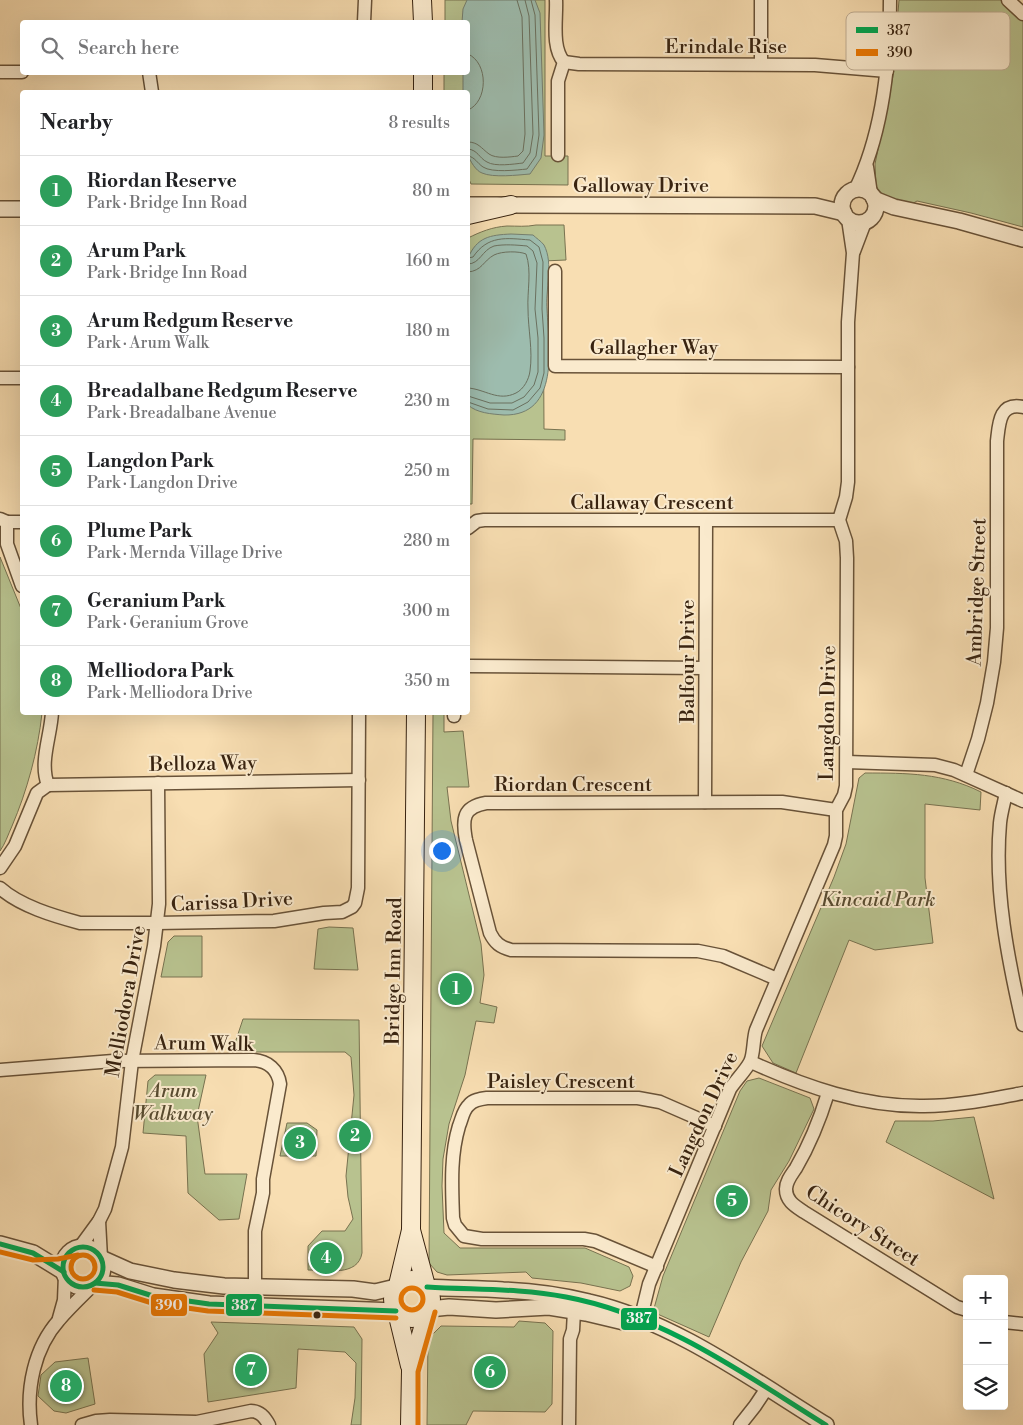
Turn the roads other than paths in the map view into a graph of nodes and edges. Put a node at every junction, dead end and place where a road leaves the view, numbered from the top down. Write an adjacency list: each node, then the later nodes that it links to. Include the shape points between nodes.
1 (366, 0): 7 (street)
2 (422, 0): 8 (main road)
3 (556, 0): 9 (street, via 556,49)
4 (761, 0): 10 (street)
5 (1008, 0): 6 (street)
6 (1023, 14)
7 (364, 20)
8 (423, 20)
9 (564, 62): 10 (street, Erindale Rise); 20 (street, via 558,81)
10 (761, 64): 11 (street, Erindale Rise)
11 (846, 67)
12 (877, 70): 13 (street, Erindale Rise)
13 (887, 71): 21 (street)
14 (0, 72): 15 (street)
15 (20, 72)
16 (150, 75): 18 (street)
17 (423, 75): 19 (main road)
18 (152, 90)
19 (424, 90)
20 (558, 155)
21 (867, 164): 22 (street); 23 (street)
22 (851, 192): 23 (street, via 866,191); 26 (street, Galloway Drive); 31 (street, via 842,203)
23 (873, 197): 29 (street); 32 (street, via 876,208)
24 (470, 205): 25 (street, Galloway Drive)
25 (511, 205): 26 (street, Galloway Drive); 30 (main road)
26 (815, 206): 31 (street, Galloway Drive)
27 (0, 209): 28 (street)
28 (20, 209)
29 (912, 212): 32 (street); 33 (street)
30 (470, 215)
31 (846, 216): 32 (street, via 859,223); 34 (street, Langdon Drive)
32 (869, 219): 34 (street, Langdon Drive)
33 (1023, 239)
34 (853, 253): 36 (street, Langdon Drive)
35 (555, 271): 36 (street, Gallagher Way, via 555,366)
36 (848, 367): 41 (street, Langdon Drive, via 847,490)
37 (0, 378): 38 (street)
38 (20, 378)
39 (1023, 408): 52 (street, Ambridge Street, via 1016,406 1003,413 997,441 997,628 994,662 978,739)
40 (3, 520): 43 (street); 45 (street, via 6,544)
41 (840, 520): 42 (street, Callaway Crescent); 51 (street, Langdon Drive, via 847,550)
42 (706, 521): 44 (street, Callaway Crescent, via 484,520); 47 (street, Balfour Drive)
43 (20, 522)
44 (470, 526)
45 (20, 581)
46 (470, 666): 47 (street)
47 (705, 668): 58 (street, Balfour Drive)
48 (52, 715): 55 (street, via 44,762)
49 (360, 715): 53 (street)
50 (416, 715): 72 (main road, Bridge Inn Road)
51 (847, 762): 52 (street, via 936,766); 59 (street, Langdon Drive, via 844,795)
52 (966, 776): 56 (street)
53 (359, 780): 54 (street, Belloza Way); 62 (street, Carissa Drive, via 358,888 352,907 342,912 262,922)
54 (158, 783): 55 (street, Belloza Way); 62 (street, Melliodora Drive)
55 (48, 785): 60 (street, via 37,793 15,846)
56 (1006, 793): 57 (street); 64 (street, via 1000,822 1003,917)
57 (1023, 801)
58 (705, 802): 59 (street, Riordan Crescent, via 782,802); 63 (street, Riordan Crescent, via 477,804 468,810 463,828 490,933 494,942 511,950 713,953)
59 (836, 810): 63 (street, Langdon Drive, via 834,845)
60 (0, 868)
61 (0, 888): 62 (street, Carissa Drive, via 53,916 80,923)
62 (157, 923): 65 (street, Melliodora Drive)
63 (777, 979): 66 (street, Langdon Drive, via 756,1030)
64 (1023, 1025)
65 (132, 1061): 67 (street, Arum Walk); 71 (street, Melliodora Drive, via 122,1147); 82 (street, Arum Walk, via 260,1060 276,1072 280,1084 262,1179 264,1193 255,1231)
66 (751, 1062): 68 (street); 70 (street, Langdon Drive, via 730,1089)
67 (0, 1070)
68 (828, 1093): 69 (street, via 875,1102 924,1106); 85 (street, Chicory Street, via 807,1149 787,1184 788,1198 804,1212)
69 (1023, 1093)
70 (715, 1126): 77 (street, Langdon Drive); 77 (street, Paisley Crescent, via 660,1102 638,1098 486,1098 469,1104 463,1114 453,1152 452,1175 455,1224 464,1236 482,1239 584,1239)
71 (99, 1221): 74 (street, Melliodora Drive); 76 (street, Melliodora Drive)
72 (411, 1230): 80 (main road, Bridge Inn Road); 81 (main road, Bridge Inn Road)
73 (0, 1244): 75 (street)
74 (78, 1248): 75 (street); 76 (street, via 92,1249); 78 (street, via 64,1260)
75 (33, 1253): 78 (street)
76 (101, 1258): 79 (street, via 102,1272); 82 (street, via 130,1271 207,1284)
77 (657, 1267): 87 (street, Langdon Drive, via 640,1296)
78 (64, 1273): 79 (street, via 74,1285); 88 (street, via 64,1300)
79 (94, 1283): 86 (street, via 209,1304); 88 (street)
80 (397, 1286): 81 (main road, via 409,1280); 82 (street, via 376,1292); 86 (main road, via 392,1299)
81 (427, 1286): 83 (street, via 504,1290); 84 (main road, via 431,1298)
82 (255, 1287)
83 (570, 1306): 84 (street); 87 (street); 98 (street, via 573,1330 570,1339)
84 (428, 1309): 86 (main road, via 413,1318); 91 (main road)
85 (963, 1309)
86 (397, 1312): 91 (main road)
87 (636, 1319): 92 (street, via 683,1339)
88 (58, 1320): 94 (street, via 36,1363 29,1397)
89 (1008, 1322): 90 (street)
90 (1023, 1324)
91 (411, 1371): 97 (main road)
92 (764, 1386): 93 (street, via 756,1406); 99 (street)
93 (741, 1424)
94 (31, 1425)
95 (82, 1425): 96 (street, via 110,1420 197,1422 251,1411 261,1414)
96 (269, 1425)
97 (410, 1425)
98 (569, 1425)
99 (826, 1425)

